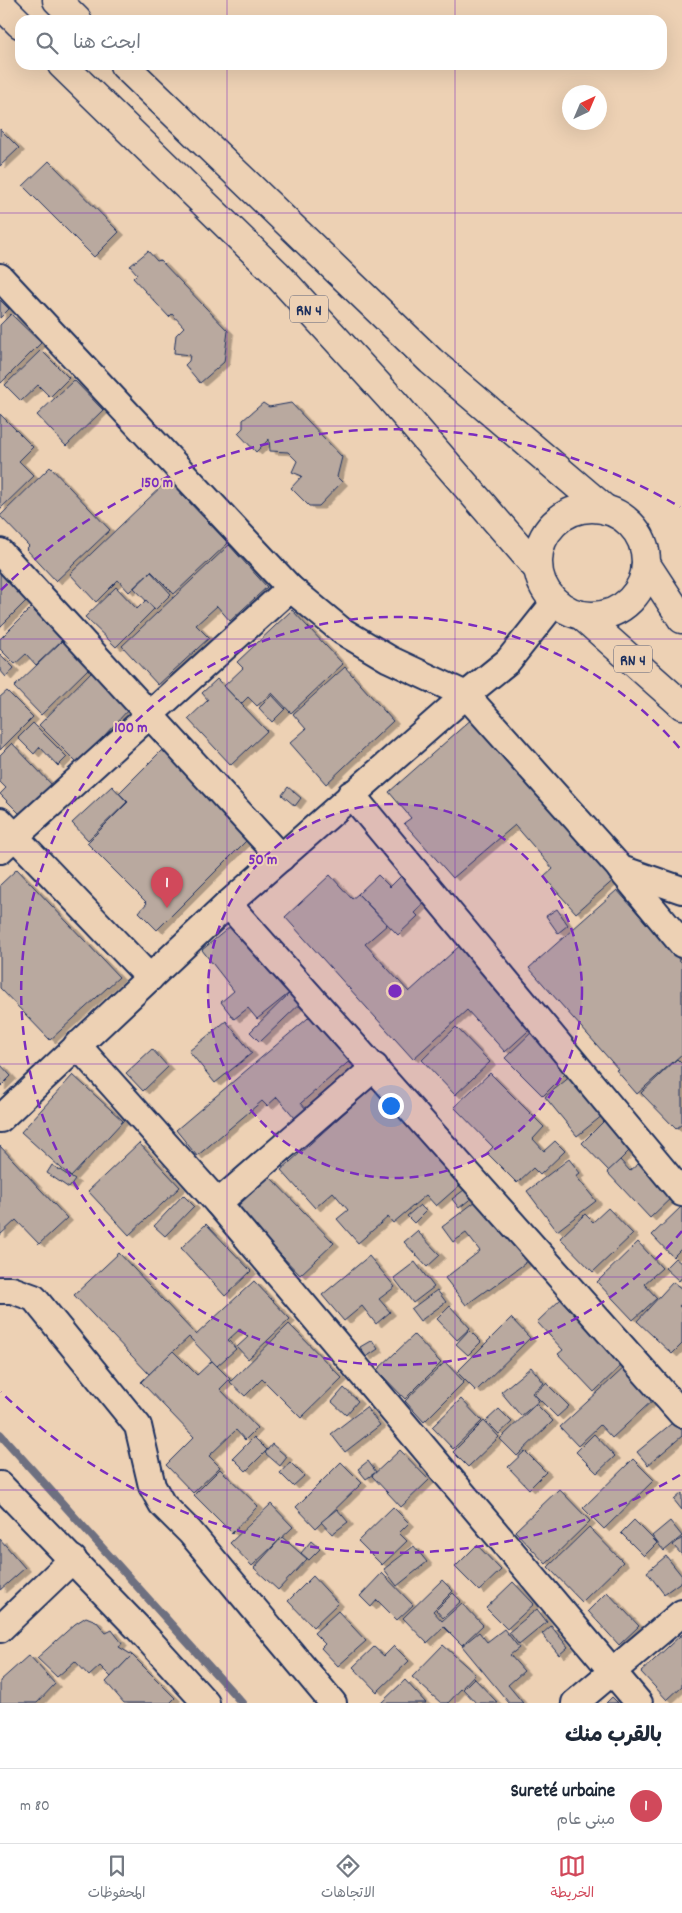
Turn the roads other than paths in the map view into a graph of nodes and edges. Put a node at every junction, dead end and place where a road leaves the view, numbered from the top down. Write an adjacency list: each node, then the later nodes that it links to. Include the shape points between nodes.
1 (57, 0): 3 (main road)
2 (0, 4): 4 (main road)
3 (72, 15)
4 (15, 19)
5 (67, 70): 11 (main road, RN 4, via 276,273 384,391)
6 (129, 70): 8 (main road, RN 4, via 431,361)
7 (0, 277): 12 (street)
8 (606, 510): 10 (main road, via 631,525 639,536); 11 (main road, via 588,508 571,512 556,521 544,535 538,552)
9 (0, 552): 18 (street)
10 (646, 564): 14 (main road, via 638,590 620,609 608,614); 15 (main road)
11 (538, 569): 13 (main road, via 546,592)
12 (290, 588): 16 (street, via 342,631 389,659); 18 (street)
13 (555, 602): 14 (main road, via 567,611); 16 (street, via 508,661)
14 (582, 615): 17 (main road, RN 4)
15 (682, 619)
16 (466, 695): 19 (street); 22 (street)
17 (682, 705)
18 (149, 714): 20 (street); 21 (street)
19 (351, 794): 21 (street); 30 (street)
20 (5, 836): 26 (street)
21 (281, 858): 24 (street)
22 (621, 869): 23 (street); 25 (street)
23 (682, 890)
24 (228, 904): 26 (street); 28 (street)
25 (682, 944)
26 (150, 978): 27 (street)
27 (77, 1045): 29 (street); 31 (street)
28 (376, 1067): 31 (street); 33 (street)
29 (0, 1119)
30 (682, 1193)
31 (218, 1204): 38 (street)
32 (0, 1290): 40 (street, via 12,1290 34,1298 138,1426 152,1486 162,1504 190,1532)
33 (682, 1414)
34 (0, 1485): 35 (street)
35 (73, 1560): 37 (street); 39 (street)
36 (682, 1614): 38 (street)
37 (0, 1629)
38 (612, 1671): 41 (street); 42 (street)
39 (206, 1703)
40 (332, 1703)
41 (576, 1703)
42 (639, 1703)

